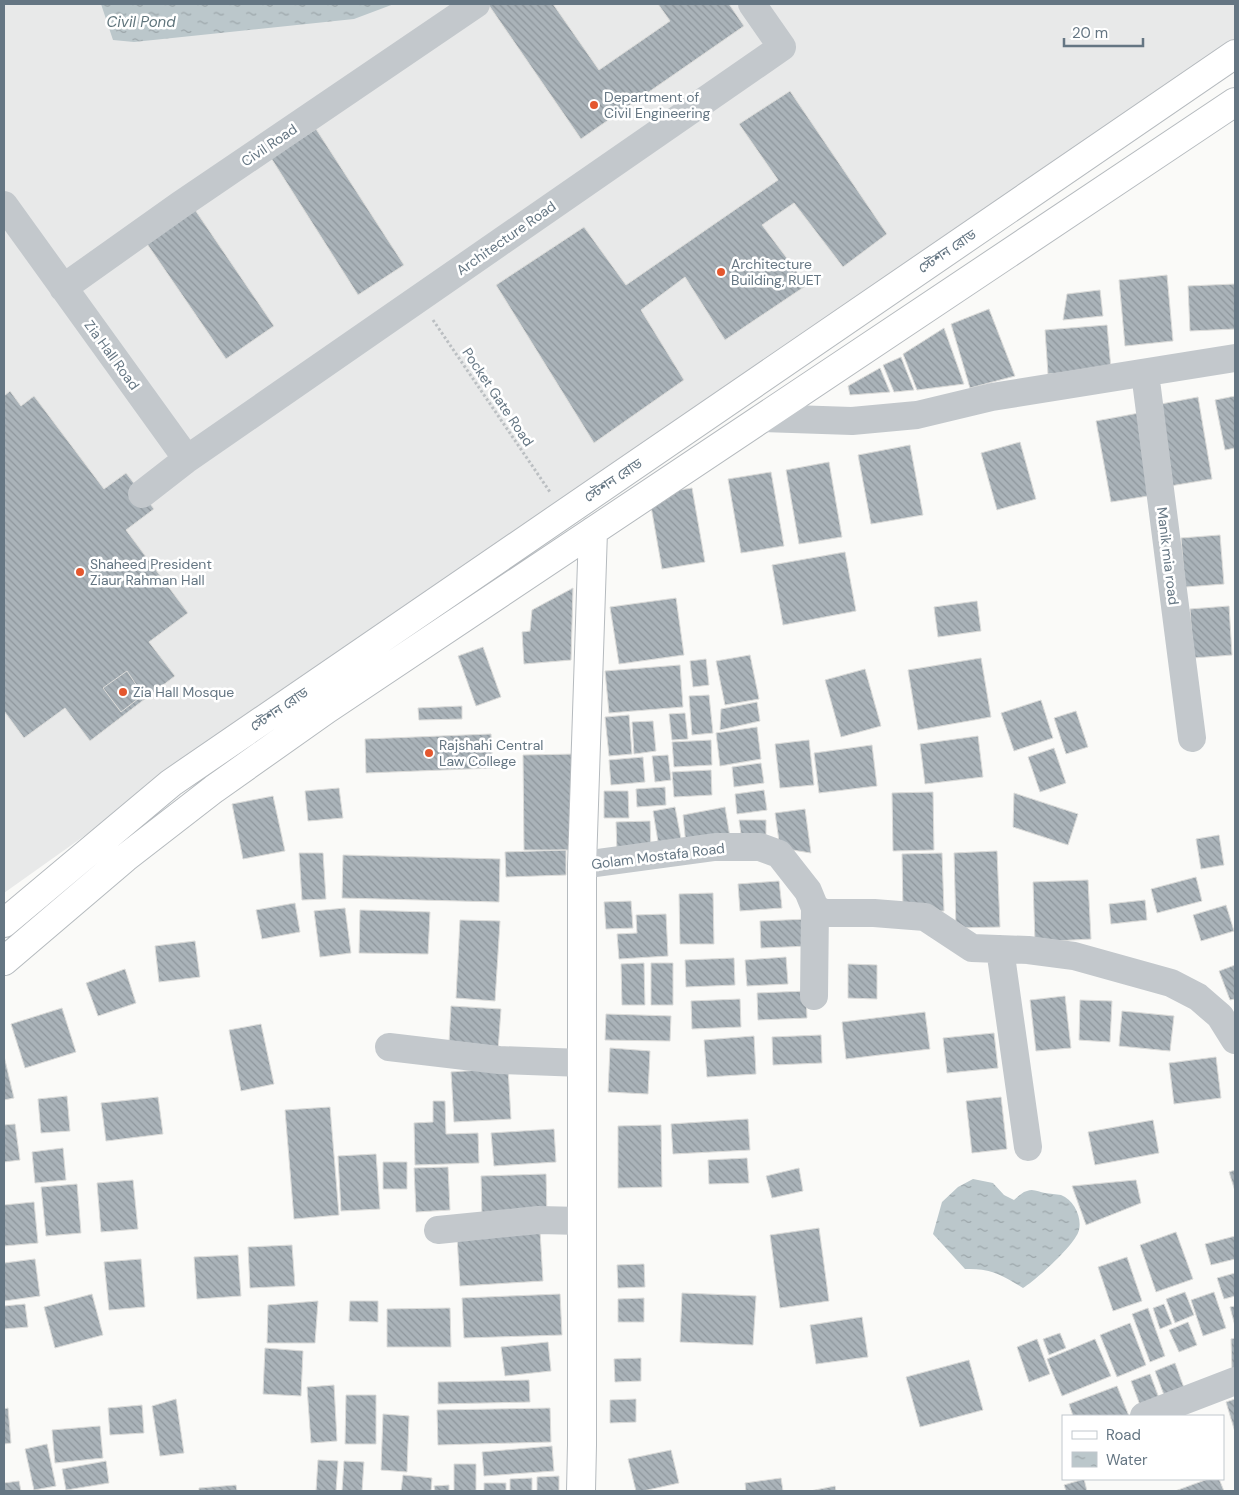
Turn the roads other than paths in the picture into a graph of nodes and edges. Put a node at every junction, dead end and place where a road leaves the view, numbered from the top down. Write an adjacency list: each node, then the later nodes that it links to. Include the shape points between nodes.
1 (476, 4): 6 (street, Civil Road)
2 (752, 4): 10 (street, Architecture Road, via 782,46)
3 (1235, 54): 16 (main road, স্টেশন রোড, via 170,783)
4 (1235, 102): 9 (main road, স্টেশন রোড)
5 (4, 205): 6 (street, Zia Hall Road)
6 (63, 288): 10 (street, Zia Hall Road)
7 (1235, 358): 8 (street)
8 (1145, 373): 9 (street, via 992,397 917,415 852,421); 13 (street, Manik mia road)
9 (762, 418): 12 (main road, স্টেশন রোড)
10 (187, 459): 11 (street)
11 (142, 494)
12 (593, 531): 14 (main road); 18 (main road, স্টেশন রোড, via 327,709 214,789 125,858)
13 (1192, 738)
14 (582, 865): 15 (street, Golam Mostafa Road, via 715,847 760,847 780,854 808,890); 22 (main road)
15 (815, 908): 17 (street, via 824,913 925,918 972,948); 19 (street)
16 (4, 923)
17 (1000, 948): 20 (street, via 1074,956 1171,983 1198,997 1220,1016); 23 (street)
18 (4, 961)
19 (814, 996)
20 (1235, 1040)
21 (389, 1047): 22 (street, via 499,1060)
22 (582, 1063): 24 (main road)
23 (1028, 1147)
24 (582, 1221): 25 (street, via 538,1220); 28 (main road)
25 (438, 1230)
26 (1235, 1380): 27 (street)
27 (1147, 1415)
28 (581, 1491)

